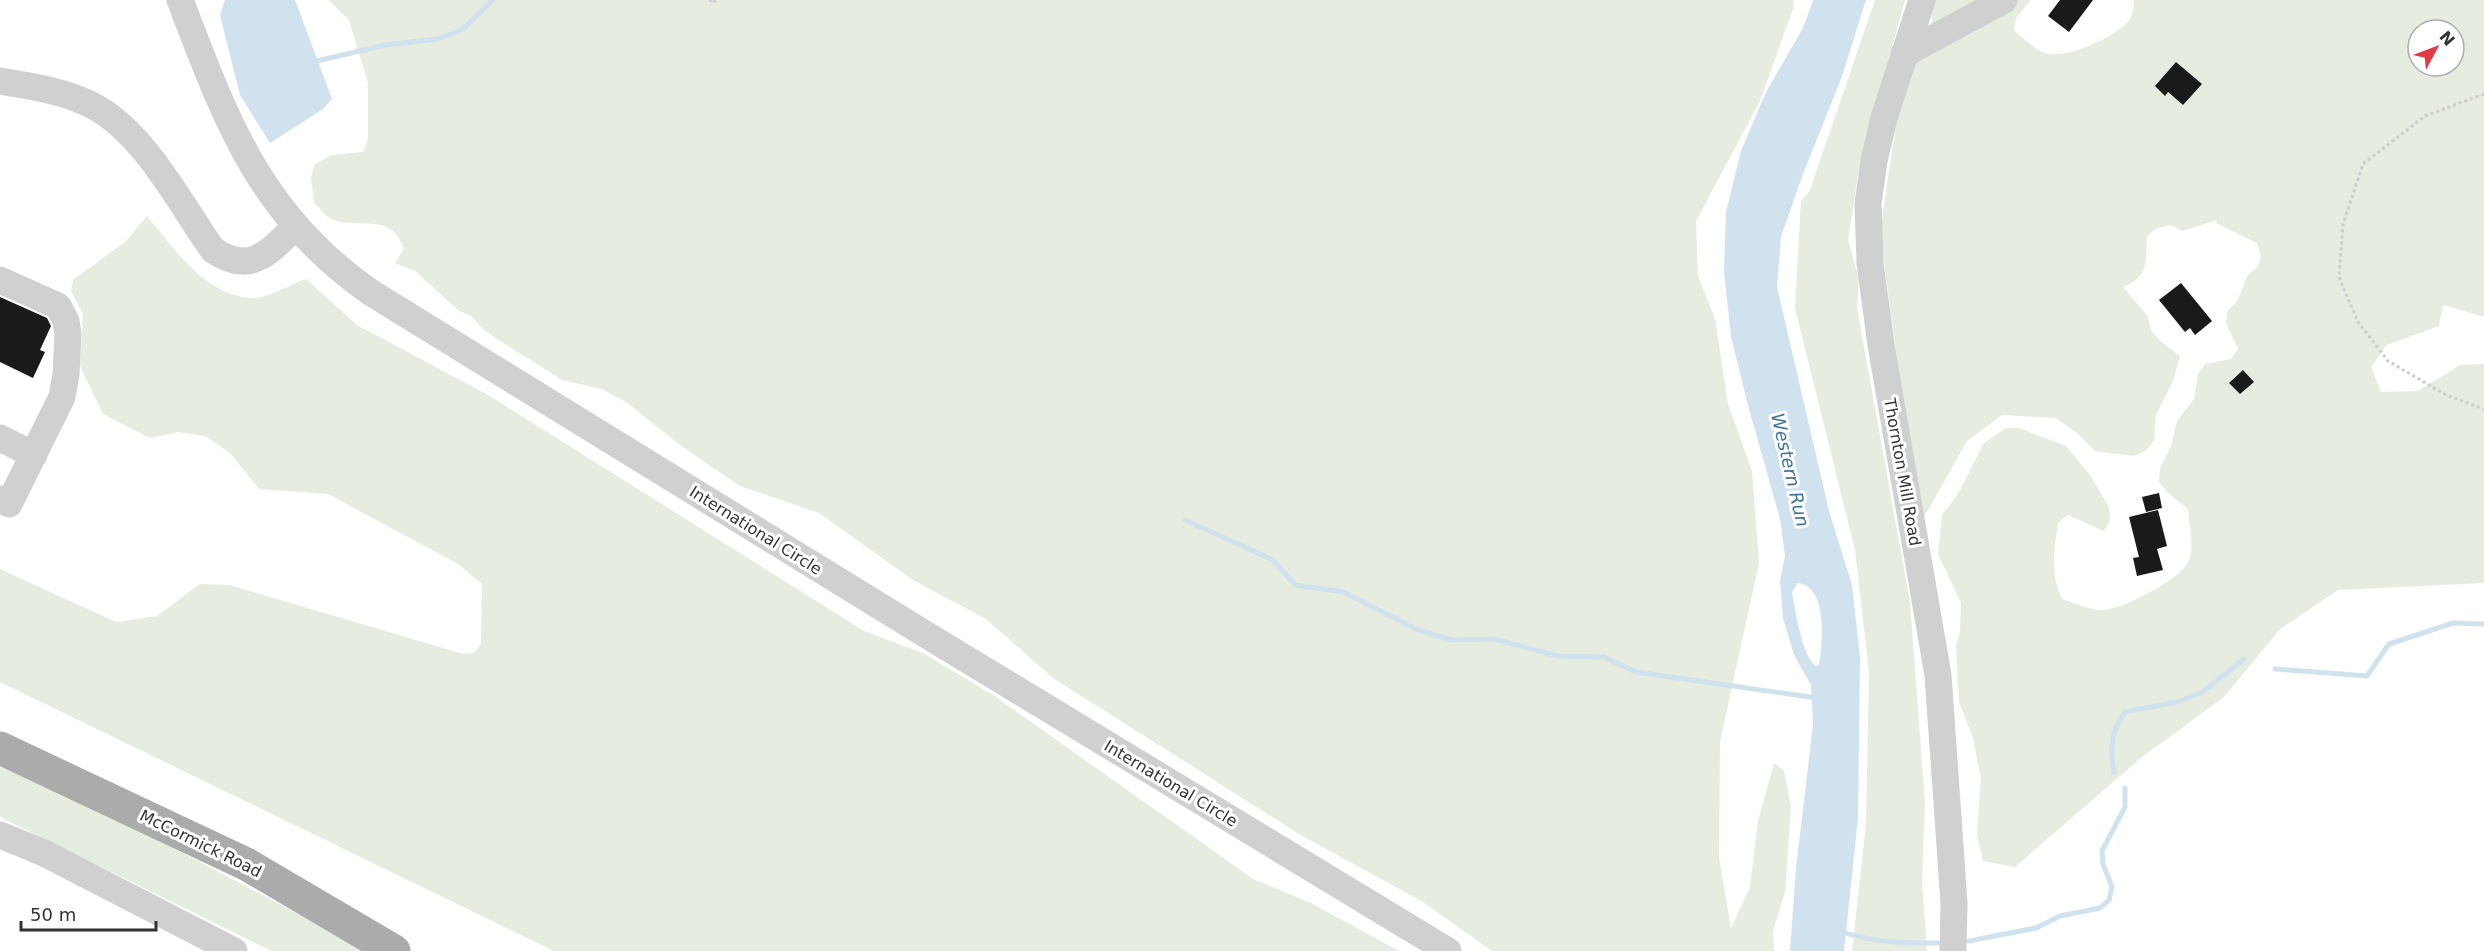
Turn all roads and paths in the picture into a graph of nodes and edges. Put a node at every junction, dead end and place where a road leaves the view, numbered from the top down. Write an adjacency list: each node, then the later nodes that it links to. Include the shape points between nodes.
1 (180, 0): 9 (street, International Circle, via 234,135 252,168)
2 (709, 0): 3 (path)
3 (716, 0)
4 (1922, 0): 6 (street, Thornton Mill Road)
5 (2004, 0): 6 (street)
6 (1904, 54): 21 (street, Thornton Mill Road, via 1874,161 1868,204 1870,263 1938,675 1954,903)
7 (0, 81): 9 (street, via 60,93 97,108 123,127 139,143 213,250 226,259 259,259)
8 (2484, 94): 11 (path, via 2425,116 2363,164 2343,224 2339,276 2358,322 2388,361 2446,395)
9 (296, 226): 20 (street, International Circle, via 336,269 369,292)
10 (0, 280): 13 (street, via 58,306 66,321 62,397)
11 (2484, 409)
12 (0, 438): 13 (street)
13 (34, 455): 14 (street, via 9,504)
14 (0, 500)
15 (0, 748): 19 (main road, McCormick Road, via 246,864)
16 (0, 835): 17 (street, via 44,853)
17 (199, 943): 18 (street)
18 (234, 951)
19 (394, 951)
20 (1448, 951)
21 (1953, 951)

